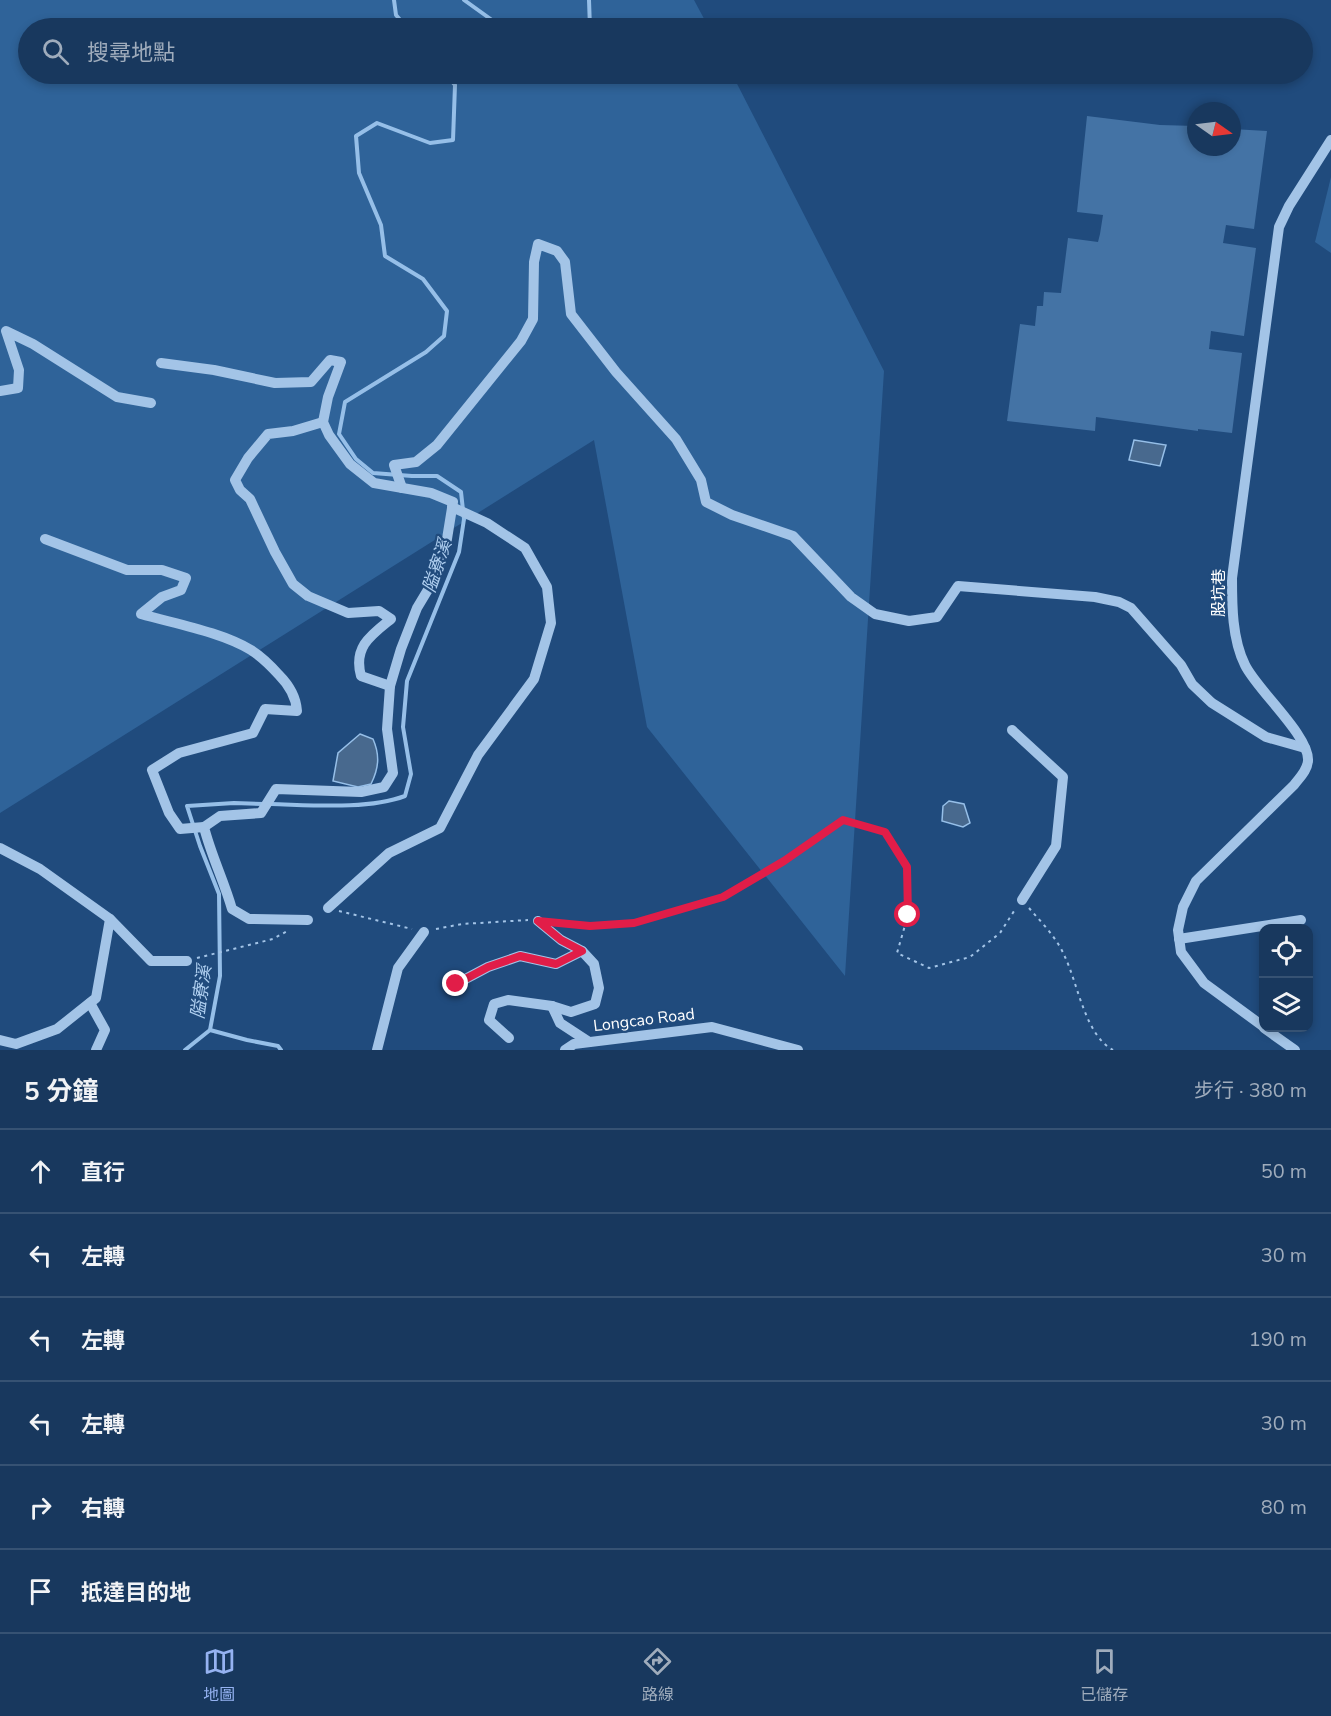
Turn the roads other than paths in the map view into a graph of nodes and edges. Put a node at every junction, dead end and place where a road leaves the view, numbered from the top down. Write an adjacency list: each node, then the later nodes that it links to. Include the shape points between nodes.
1 (1331, 140): 11 (street, 股坑巷, via 1280,227 1232,578 1233,621 1244,664 1296,729)
2 (161, 363): 5 (street, via 275,383 311,382 330,360 341,362)
3 (0, 391): 4 (street, via 18,388 19,370 6,331 117,397)
4 (151, 403)
5 (323, 422): 6 (street, via 350,464 374,483); 9 (street, via 268,434 235,480 250,499 293,584 308,596 348,613 379,611 391,619 366,639 357,663 361,676)
6 (402, 488): 7 (street, via 431,493 453,502); 11 (street, via 394,465 416,462 437,445 521,341 533,319 538,244 557,251 565,262 571,314 676,440 701,480 706,502 793,536 850,597 875,614 909,621 937,617 958,586 1119,602 1131,608 1212,704 1266,737)
7 (453, 507): 9 (street, via 435,578 417,608); 15 (street, via 525,548 547,587 551,622 534,679 478,755 440,828 388,853)
8 (45, 539): 12 (street, via 128,570 162,570 186,578 181,590 162,597 141,614 221,637 251,650 270,664 297,699 297,711 265,709 253,734 179,753 152,770 169,813 180,829)
9 (390, 686): 12 (street, via 387,729 393,773 384,786 361,792 276,789 261,813 220,816)
10 (1011, 730): 14 (street, via 1063,777 1056,846)
11 (1305, 748): 21 (street, via 1308,759 1304,772 1196,882 1183,907)
12 (204, 827): 17 (street, via 232,909 249,919)
13 (0, 848): 16 (street, via 40,869)
14 (1022, 900)
15 (328, 908)
16 (110, 919): 23 (street, via 151,961); 25 (street, via 96,998)
17 (308, 920)
18 (1301, 920): 21 (street)
19 (538, 921): 22 (street)
20 (424, 932): 34 (street, via 398,968)
21 (1179, 939): 27 (street, via 1181,952 1204,983)
22 (582, 951): 24 (street, via 556,964 520,956); 26 (street, via 594,964 599,988 595,1004 571,1012)
23 (187, 961)
24 (456, 984)
25 (90, 1003): 30 (street, via 57,1029 16,1044); 33 (street, via 105,1030)
26 (552, 1006): 29 (street, via 508,1000 494,1004 489,1020); 31 (street, via 561,1023)
27 (1259, 1023)
28 (1271, 1032): 36 (street)
29 (509, 1038)
30 (0, 1040)
31 (589, 1042): 32 (street, Longcao Road); 35 (street, Longcao Road, via 712,1027)
32 (569, 1047)
33 (96, 1050)
34 (377, 1050)
35 (798, 1050)
36 (1295, 1050)

